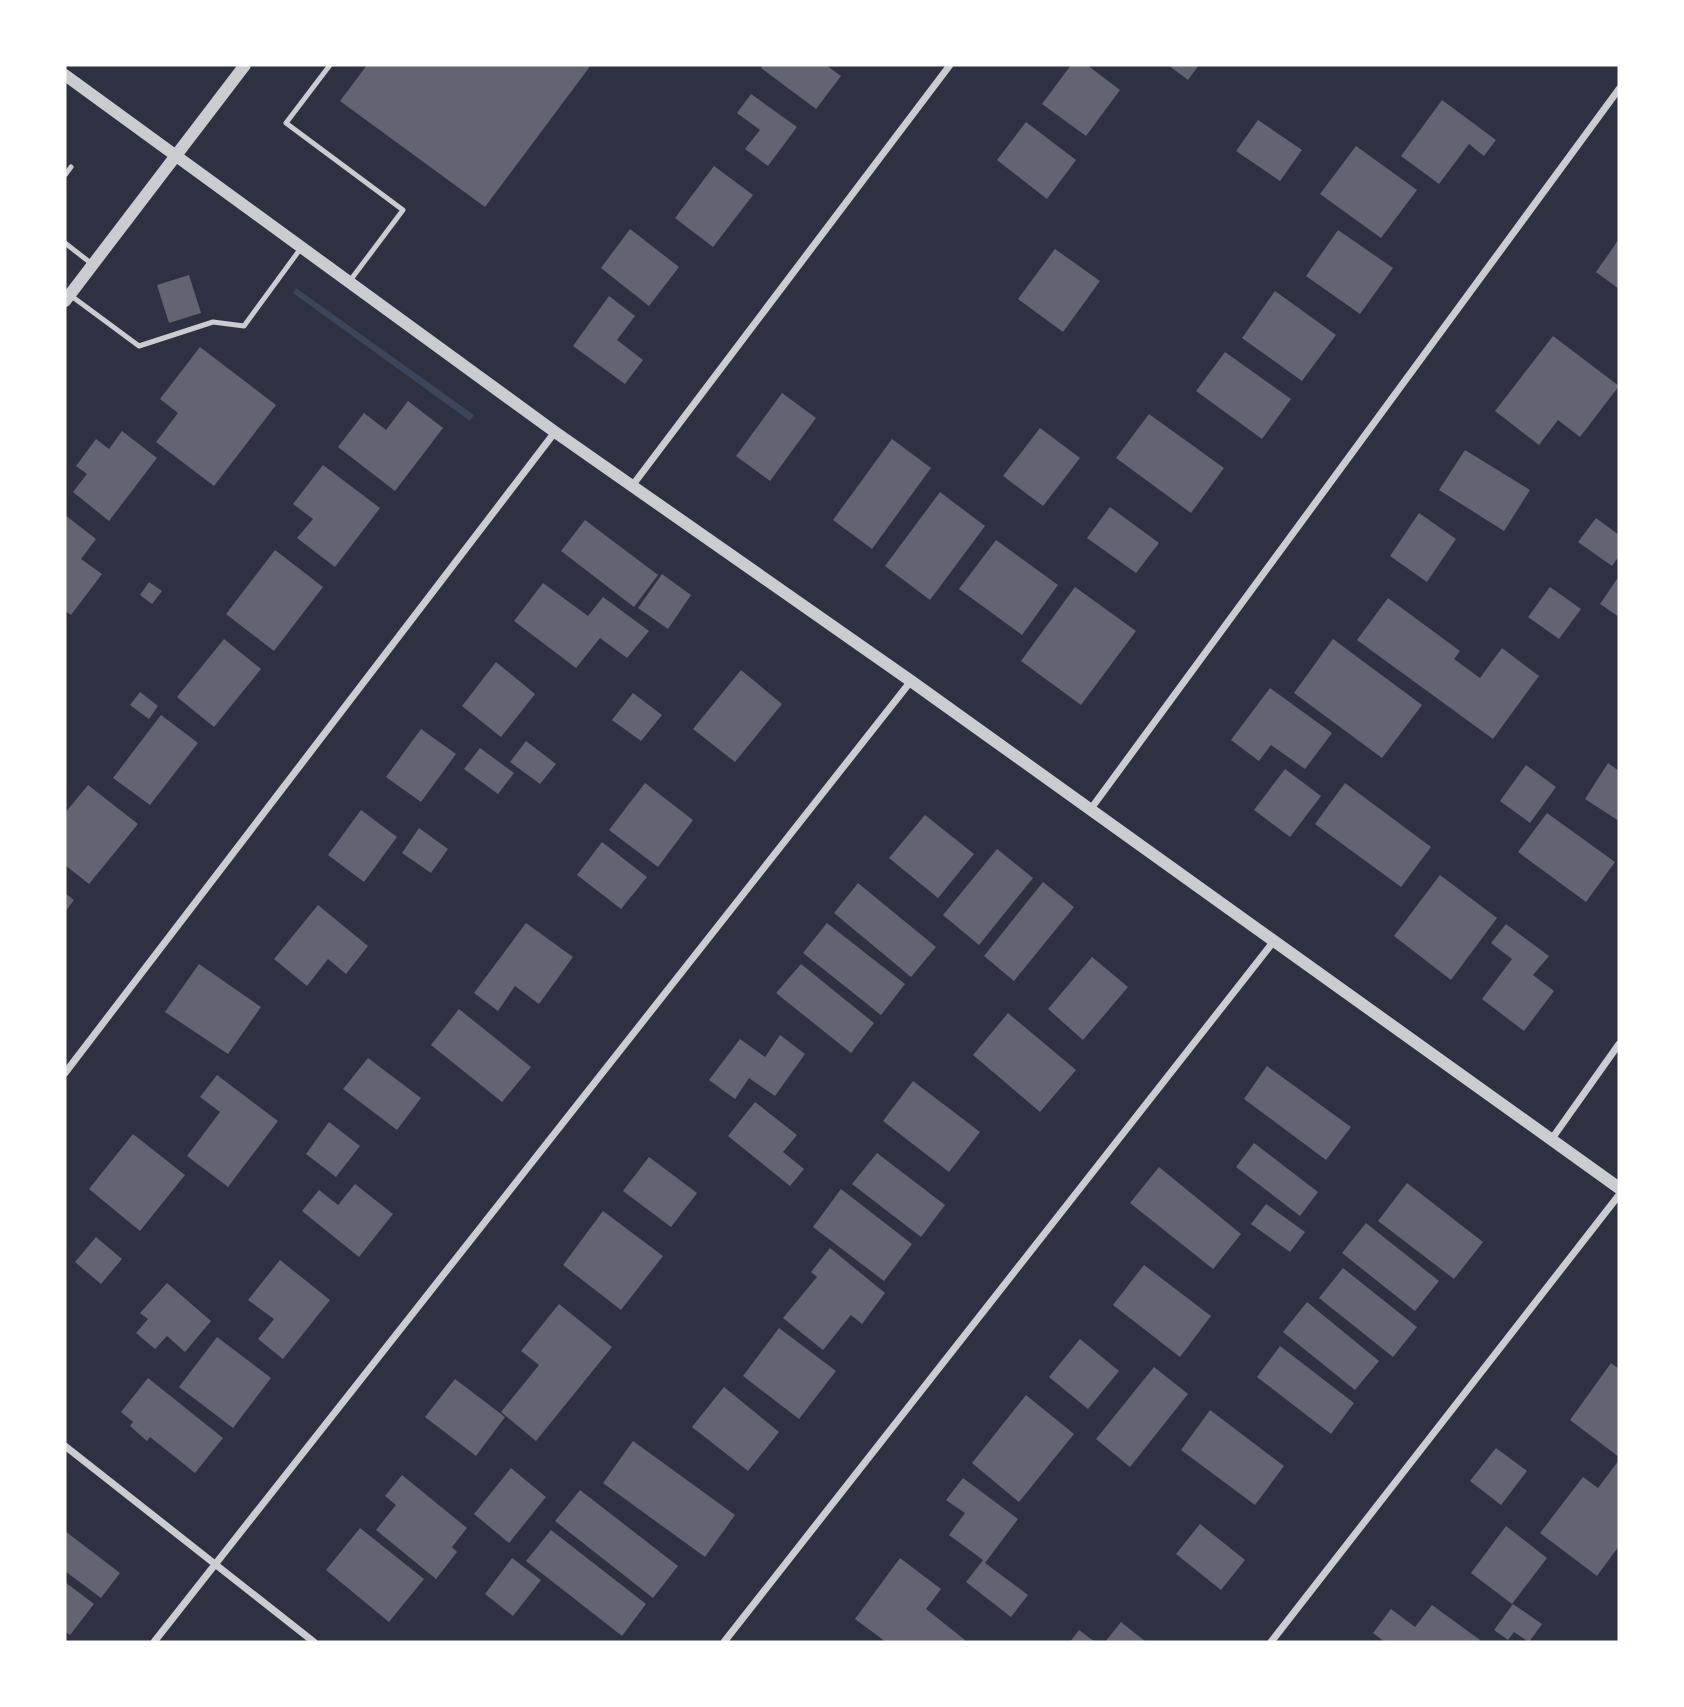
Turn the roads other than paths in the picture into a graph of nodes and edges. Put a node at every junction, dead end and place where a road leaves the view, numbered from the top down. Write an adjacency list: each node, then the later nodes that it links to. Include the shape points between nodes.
1 (245, 65): 6 (street)
2 (330, 65): 12 (lane, via 286,122 403,210)
3 (950, 65): 15 (street)
4 (65, 75): 6 (street)
5 (1619, 89): 17 (street)
6 (175, 157): 10 (street); 11 (street)
7 (71, 167): 8 (lane)
8 (65, 175)
9 (65, 243): 11 (lane)
10 (300, 248): 12 (street); 13 (lane, via 244,326 213,322 139,346)
11 (92, 264): 13 (street)
12 (348, 282): 14 (street)
13 (67, 298)
14 (555, 432): 15 (street); 20 (street)
15 (632, 487): 16 (street)
16 (911, 681): 17 (street); 25 (street)
17 (1090, 810): 18 (street)
18 (1274, 941): 21 (street); 28 (street)
19 (1619, 1044): 21 (street)
20 (65, 1073)
21 (1551, 1140): 22 (street)
22 (1619, 1188)
23 (1619, 1195): 29 (street)
24 (65, 1446): 25 (street)
25 (215, 1564): 26 (street); 27 (street)
26 (154, 1642)
27 (314, 1642)
28 (724, 1642)
29 (1271, 1642)

